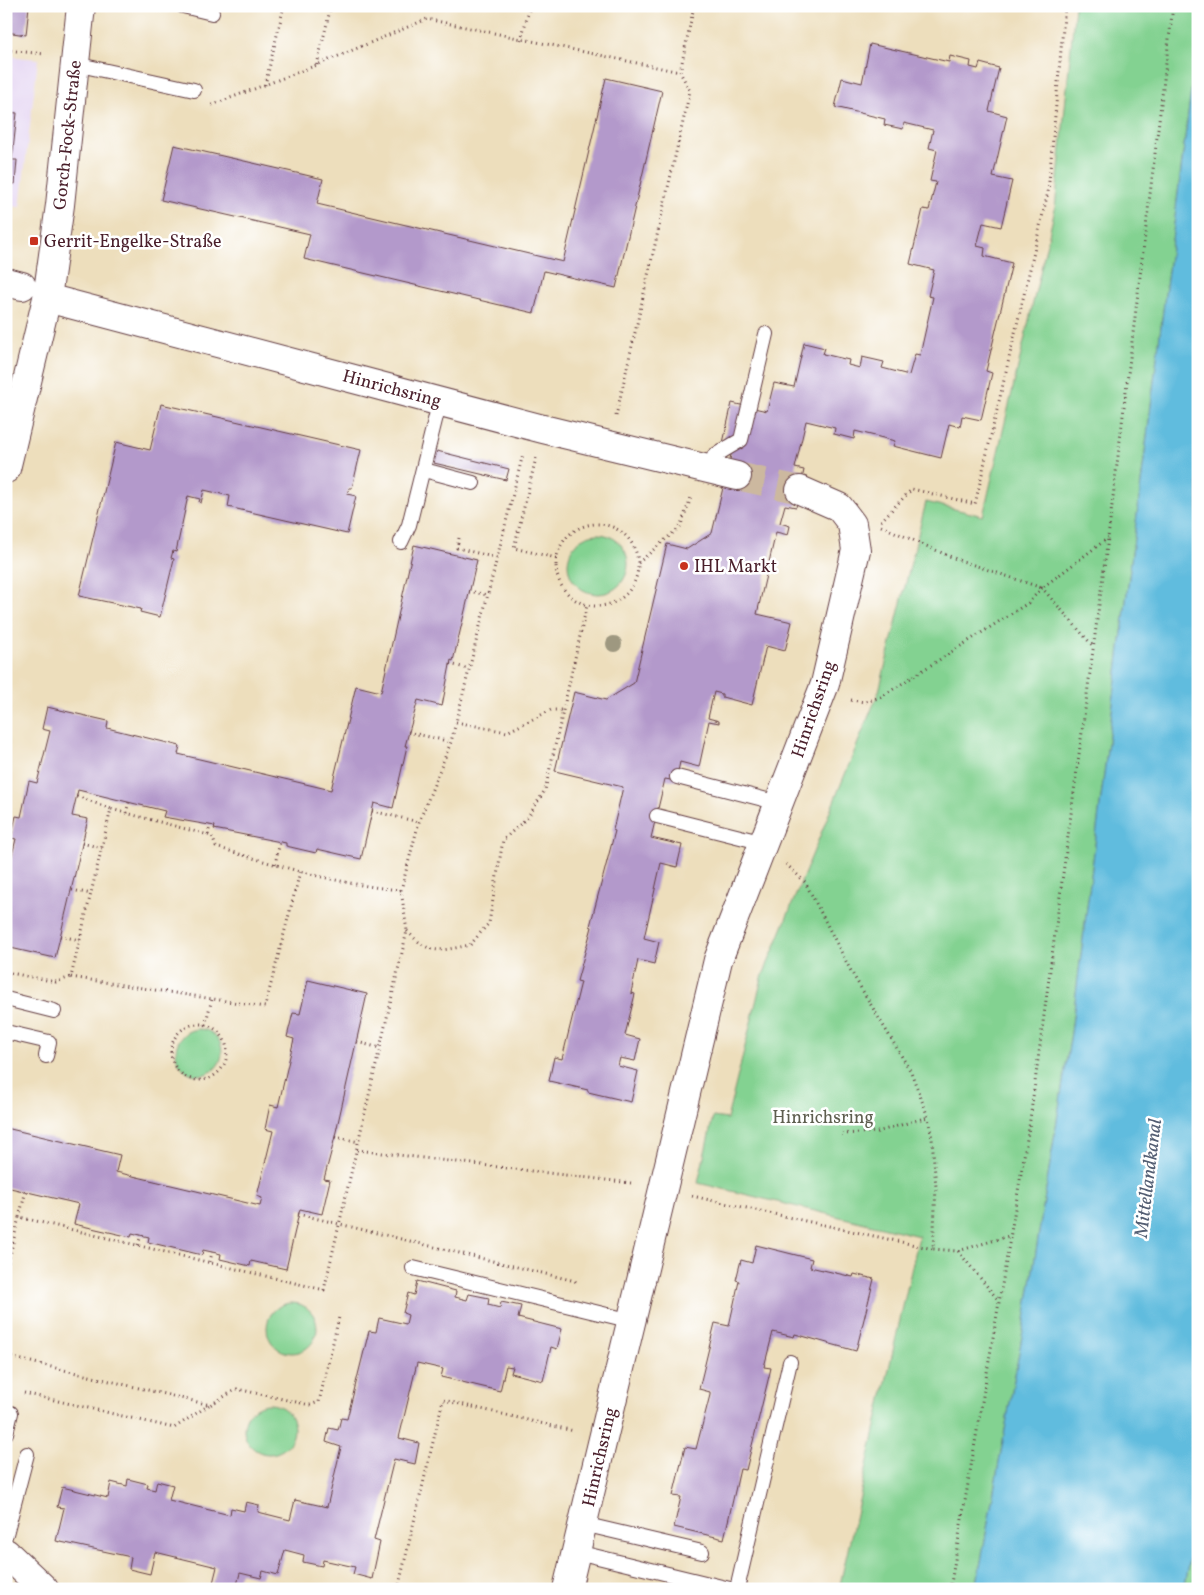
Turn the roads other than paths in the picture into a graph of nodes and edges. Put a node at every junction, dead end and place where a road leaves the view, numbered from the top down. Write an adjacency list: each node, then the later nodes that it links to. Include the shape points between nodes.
1 (81, 6): 4 (street, Gorch-Fock-Straße)
2 (183, 6): 3 (lane)
3 (212, 13)
4 (75, 61): 5 (lane); 6 (street, Gorch-Fock-Straße)
5 (194, 90)
6 (47, 298): 8 (street, Hinrichsring); 9 (street, Gorch-Fock-Straße)
7 (766, 334): 11 (lane, via 741,440 714,456)
8 (440, 400): 10 (lane); 11 (street, Hinrichsring, via 534,437 609,445)
9 (6, 468)
10 (424, 470): 12 (lane); 14 (lane)
11 (724, 473)
12 (474, 483)
13 (800, 490): 16 (street, Hinrichsring, via 839,507 852,524 856,550 825,684)
14 (401, 542)
15 (677, 777): 16 (lane)
16 (779, 803): 18 (street, Hinrichsring)
17 (657, 816): 18 (lane)
18 (764, 844): 24 (street, Hinrichsring, via 718,960)
19 (6, 1000): 20 (lane)
20 (54, 1011)
21 (6, 1032): 22 (lane, via 49,1042)
22 (46, 1056)
23 (413, 1268): 24 (lane)
24 (632, 1321): 29 (street, Hinrichsring)
25 (790, 1362): 37 (lane)
26 (11, 1413): 27 (lane)
27 (6, 1433)
28 (28, 1454): 30 (lane)
29 (583, 1524): 31 (street, Hinrichsring); 32 (lane)
30 (6, 1534)
31 (577, 1552): 35 (street, Hinrichsring); 36 (lane)
32 (702, 1552)
33 (6, 1553): 34 (street)
34 (38, 1587)
35 (567, 1589)
36 (730, 1589)
37 (737, 1589)

